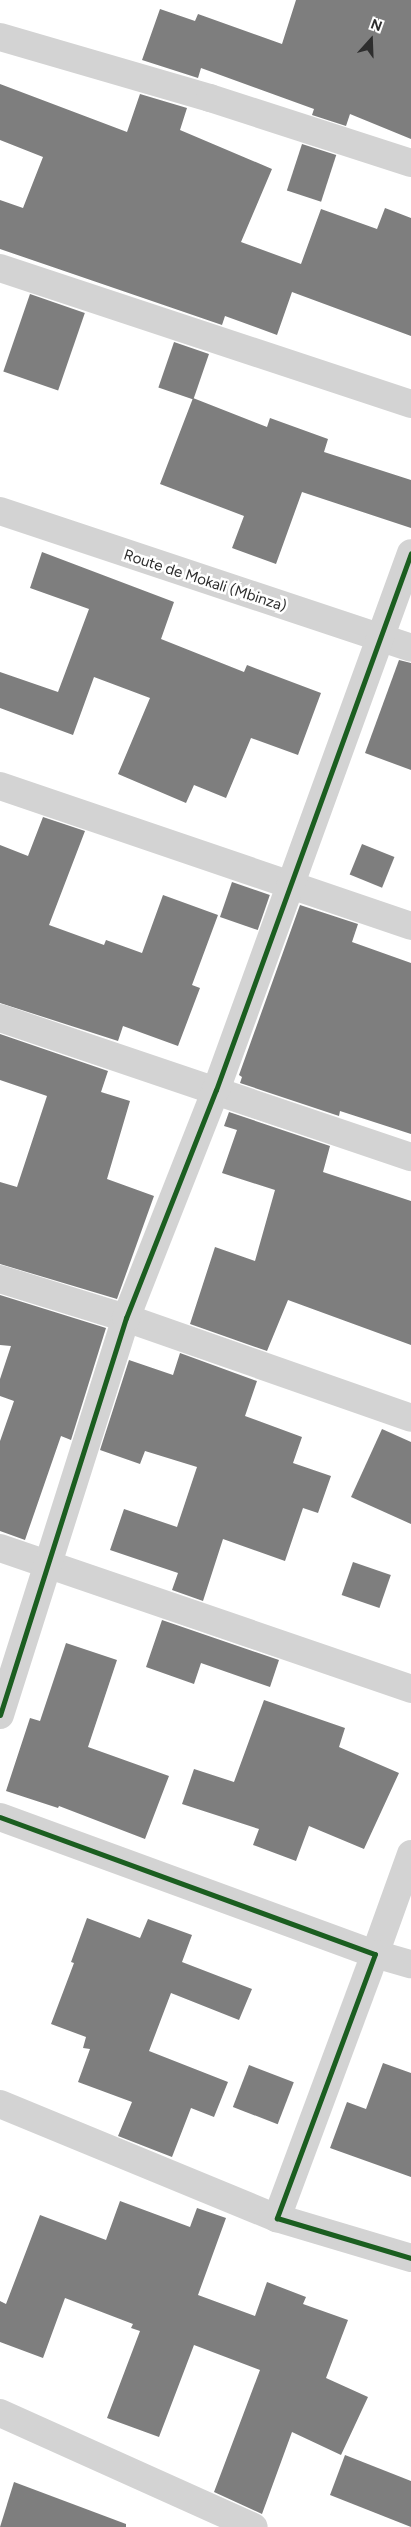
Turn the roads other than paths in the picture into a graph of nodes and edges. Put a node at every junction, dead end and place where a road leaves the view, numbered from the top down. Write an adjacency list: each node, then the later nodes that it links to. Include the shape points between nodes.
1 (0, 37): 2 (street, via 210,98)
2 (411, 163)
3 (0, 268): 4 (street)
4 (411, 404)
5 (0, 511): 7 (street, Route de Mokali (Mbinza))
6 (411, 553): 7 (street)
7 (378, 638): 8 (street, Route de Mokali (Mbinza)); 10 (street)
8 (411, 648)
9 (0, 786): 10 (street)
10 (289, 884): 11 (street); 13 (street)
11 (411, 926)
12 (0, 1018): 13 (street)
13 (216, 1090): 14 (street); 16 (street)
14 (411, 1157)
15 (0, 1279): 16 (street)
16 (126, 1318): 17 (street); 19 (street)
17 (411, 1418)
18 (0, 1548): 19 (street)
19 (48, 1564): 20 (street); 21 (street)
20 (411, 1689)
21 (0, 1715)
22 (0, 1817): 24 (street)
23 (411, 1854): 24 (street)
24 (375, 1954): 25 (street); 27 (street)
25 (411, 1964)
26 (0, 2104): 27 (street)
27 (277, 2218): 28 (street)
28 (411, 2258)
29 (0, 2413): 30 (street)
30 (254, 2527)

